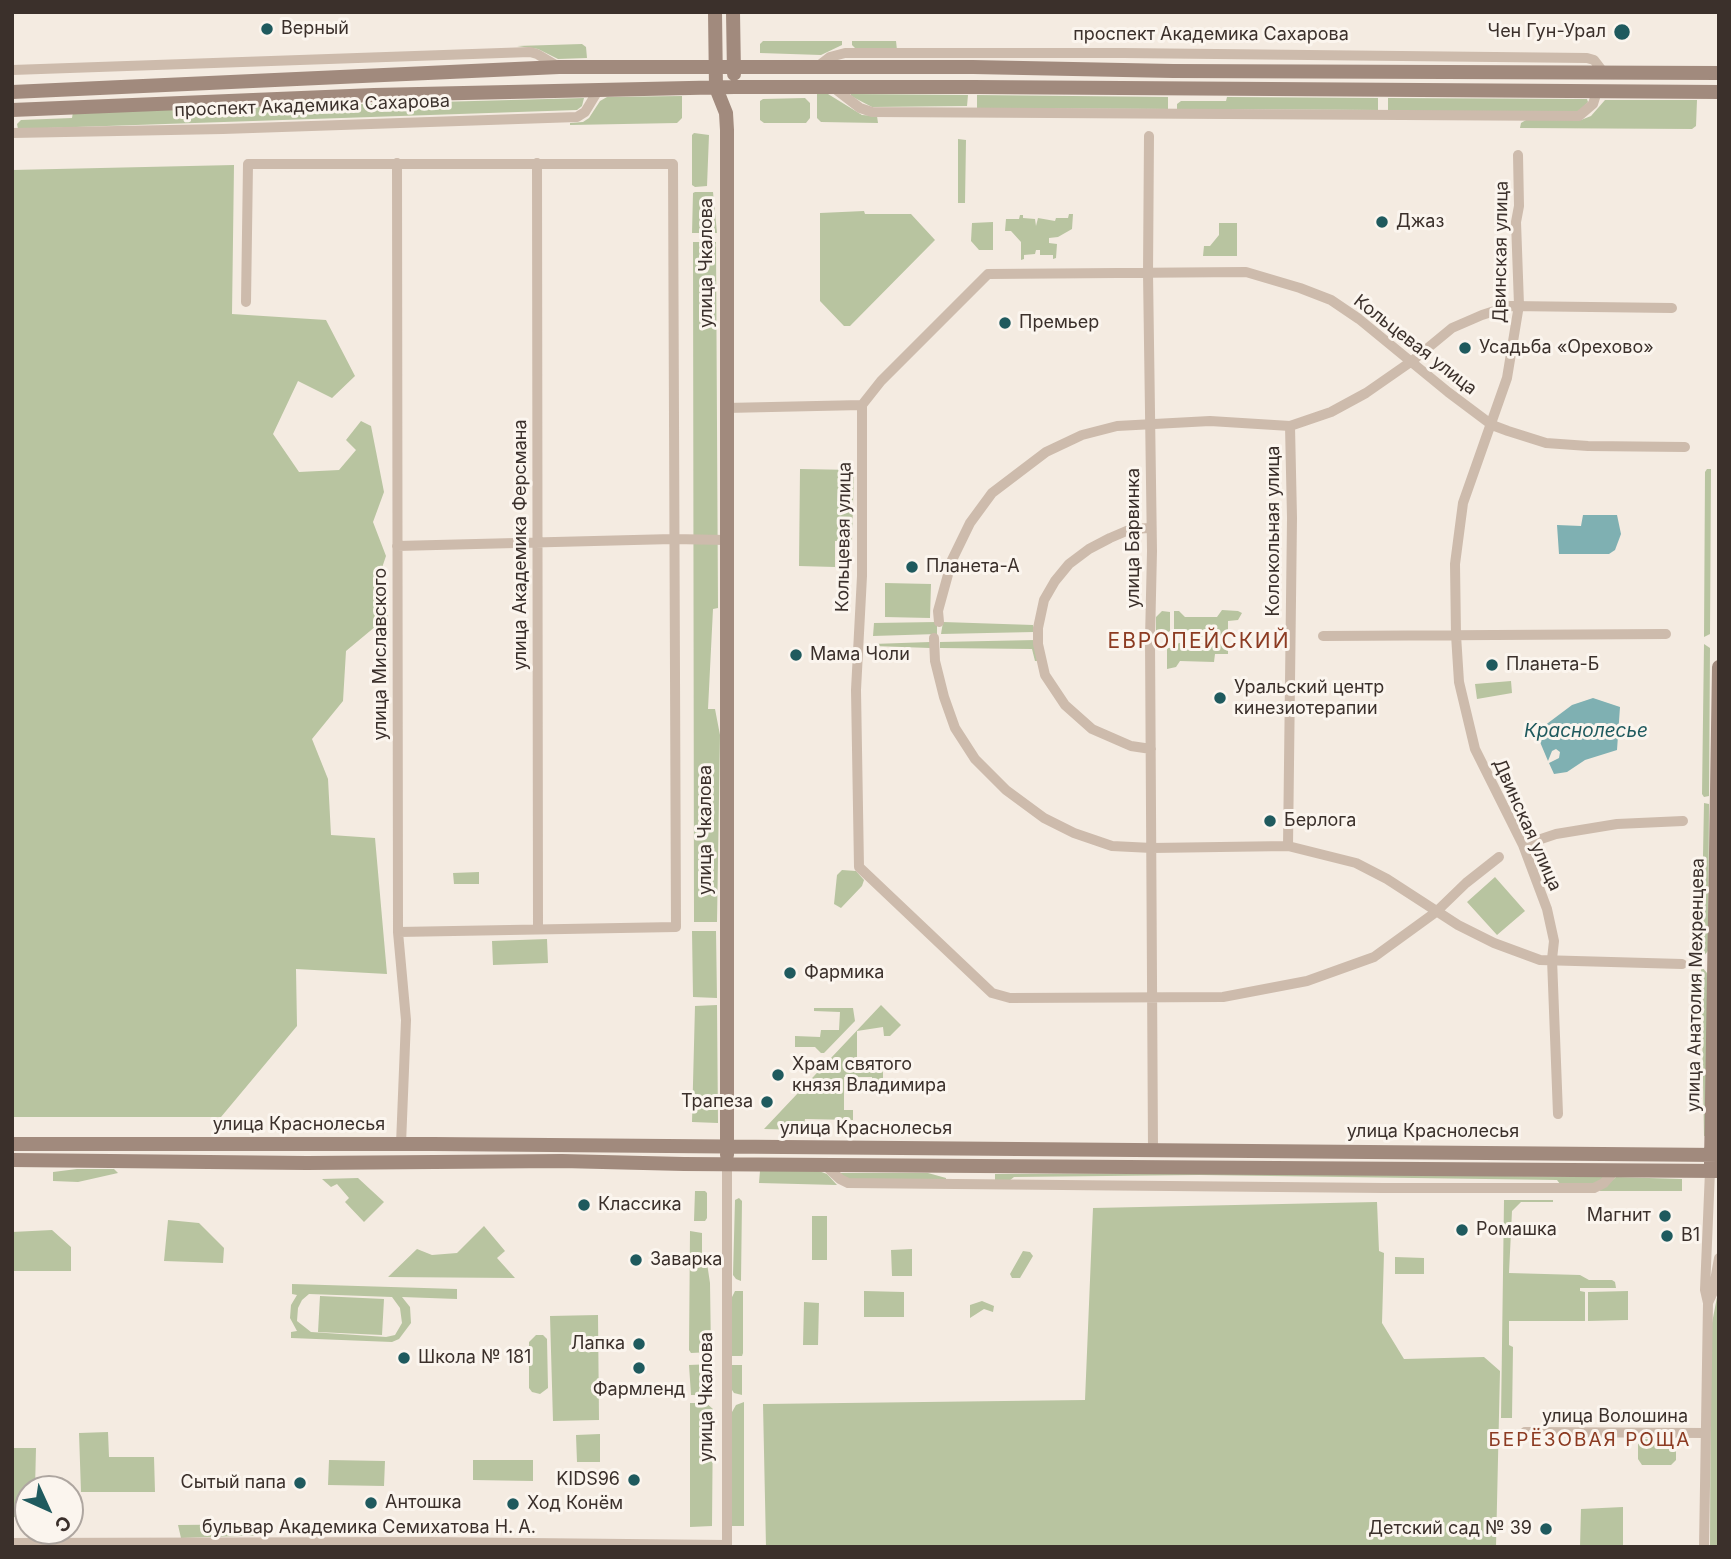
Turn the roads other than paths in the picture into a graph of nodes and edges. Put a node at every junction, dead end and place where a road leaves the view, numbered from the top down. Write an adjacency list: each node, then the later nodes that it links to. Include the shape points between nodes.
1 (715, 12): 4 (street, улица Чкалова)
2 (733, 12): 5 (street, улица Чкалова)
3 (559, 67): 4 (street, проспект Академика Сахарова); 6 (street, проспект Академика Сахарова, via 530,52); 13 (street, проспект Академика Сахарова)
4 (715, 67): 5 (street, проспект Академика Сахарова); 9 (street, улица Чкалова)
5 (734, 67): 7 (street, проспект Академика Сахарова); 8 (street, улица Чкалова)
6 (12, 70)
7 (1719, 73)
8 (734, 87): 9 (street, проспект Академика Сахарова); 10 (street, проспект Академика Сахарова); 16 (street, улица Чкалова)
9 (716, 88): 11 (street, проспект Академика Сахарова); 16 (street, улица Чкалова)
10 (834, 88): 12 (street, проспект Академика Сахарова); 12 (street, via 872,112 1579,116 1593,104)
11 (599, 89): 15 (street, проспект Академика Сахарова); 17 (street, проспект Академика Сахарова, via 577,117)
12 (1597, 91): 14 (street, проспект Академика Сахарова)
13 (12, 92)
14 (1719, 92)
15 (12, 110)
16 (726, 113): 28 (street, улица Чкалова)
17 (12, 132)
18 (1149, 136): 22 (street, улица Барвинка)
19 (1518, 155): 24 (street, Двинская улица)
20 (397, 163): 21 (street); 23 (street, via 248,164); 37 (street, улица Миславского)
21 (537, 163): 34 (street, улица Чкалова, via 673,164); 36 (street, улица Академика Ферсмана)
22 (1148, 272): 26 (street, Кольцевая улица, via 1246,272 1300,288 1331,300); 27 (street, Кольцевая улица, via 988,274); 29 (street, улица Барвинка)
23 (246, 302)
24 (1519, 305): 25 (street, Колокольная улица); 26 (street, Колокольная улица, via 1482,314 1452,328); 30 (street, Двинская улица, via 1507,378)
25 (1672, 308)
26 (1412, 361): 30 (street, Кольцевая улица); 31 (street, Колокольная улица, via 1331,412)
27 (862, 405): 28 (street); 55 (street, Кольцевая улица, via 862,576 856,690 859,867 992,993 1010,998)
28 (726, 408): 35 (street, улица Чкалова)
29 (1150, 424): 31 (street, Колокольная улица, via 1210,421); 33 (street, улица Барвинка); 38 (street, Колокольная улица, via 1082,435 1046,452 992,493 970,523 952,560)
30 (1492, 425): 32 (street, Кольцевая улица, via 1546,443); 40 (street, Двинская улица, via 1463,503 1455,564)
31 (1290, 426): 47 (street, Колокольная улица)
32 (1685, 447)
33 (1150, 528): 44 (street, улица Барвинка); 44 (street, via 1131,529 1110,538 1069,565 1044,600 1038,644 1045,675 1065,705 1092,729)
34 (673, 539): 35 (street); 36 (street); 51 (street, улица Чкалова, via 676,928)
35 (726, 540): 60 (street, улица Чкалова)
36 (537, 541): 37 (street); 51 (street, улица Академика Ферсмана)
37 (397, 546): 52 (street, улица Миславского)
38 (939, 622)
39 (1666, 634): 40 (street)
40 (1456, 635): 41 (street); 46 (street, Двинская улица, via 1459,682 1475,749)
41 (1323, 636)
42 (934, 638): 48 (street, via 938,673 955,728 975,759 1006,790 1074,833 1112,846)
43 (1719, 667): 62 (street, улица Анатолия Мехренцева)
44 (1151, 750): 48 (street, улица Барвинка)
45 (1683, 821): 46 (street, via 1617,824 1556,834)
46 (1523, 845): 53 (street, Двинская улица, via 1547,909 1554,941)
47 (1288, 846): 48 (street); 50 (street, via 1356,863)
48 (1152, 848): 55 (street, улица Барвинка)
49 (1499, 857): 50 (street, Кольцевая улица)
50 (1436, 912): 53 (street, via 1494,943 1540,960); 55 (street, Кольцевая улица, via 1374,957 1307,981 1223,997)
51 (538, 928): 52 (street)
52 (398, 932): 59 (street, улица Миславского, via 407,1020)
53 (1552, 959): 54 (street); 56 (street, Двинская улица)
54 (1682, 964)
55 (1152, 996): 61 (street, улица Барвинка)
56 (1558, 1114)
57 (12, 1144): 58 (street, улица Краснолесья)
58 (307, 1144): 59 (street, улица Краснолесья); 64 (street)
59 (401, 1144): 60 (street, улица Краснолесья)
60 (727, 1147): 61 (street, улица Краснолесья); 65 (street, улица Чкалова)
61 (1153, 1149): 62 (street, улица Краснолесья)
62 (1716, 1155): 66 (street, улица Анатолия Мехренцева)
63 (12, 1160): 64 (street, улица Краснолесья)
64 (307, 1163): 65 (street, улица Краснолесья)
65 (727, 1164): 66 (street, улица Краснолесья); 72 (street, улица Чкалова)
66 (1714, 1171): 68 (street, улица Анатолия Мехренцева, via 1705,1290)
67 (1719, 1258): 68 (street, улица Анатолия Мехренцева)
68 (1708, 1303): 70 (street, улица Анатолия Мехренцева)
69 (1525, 1432): 70 (street, улица Волошина)
70 (1705, 1433): 73 (street, улица Анатолия Мехренцева)
71 (84, 1545): 72 (street, бульвар Академика Семихатова Н. А., via 428,1542)
72 (727, 1546)
73 (1704, 1547)

